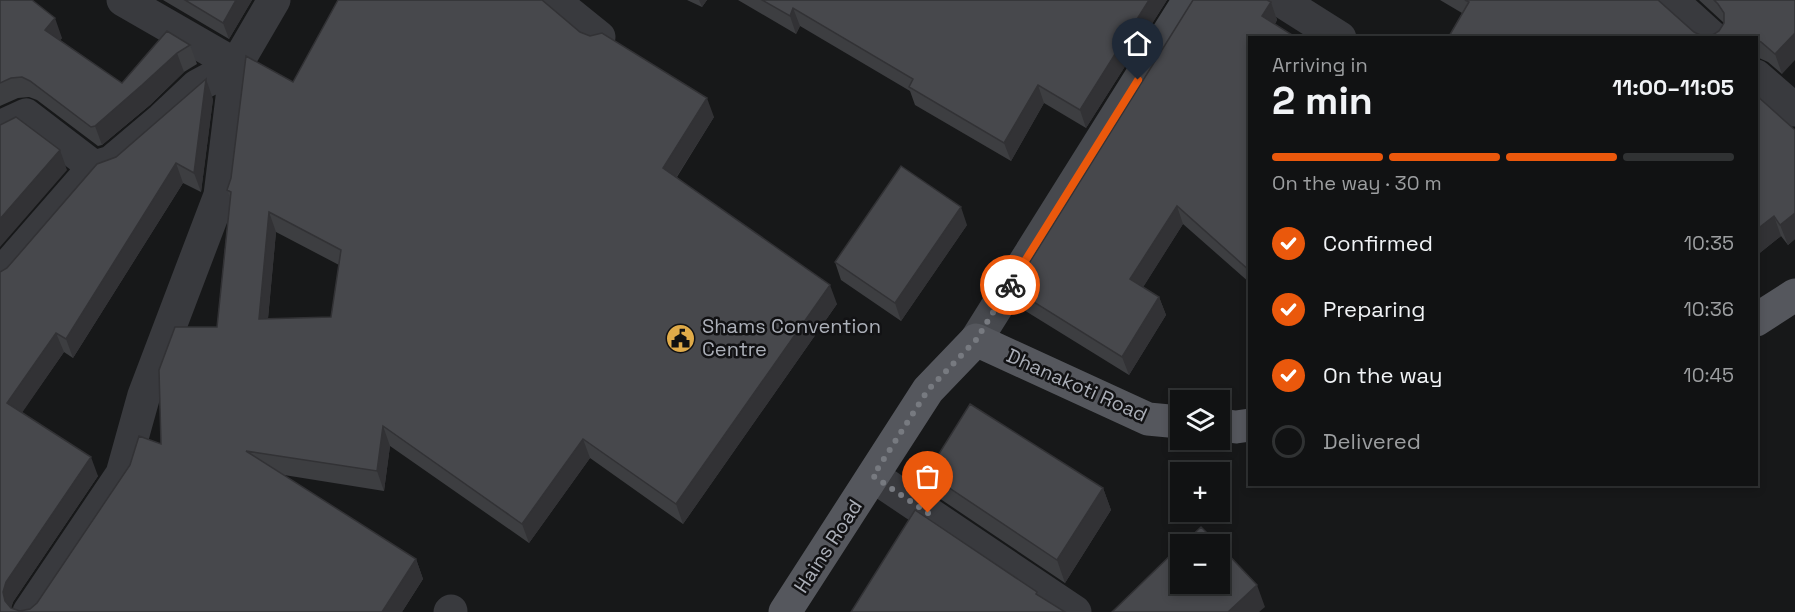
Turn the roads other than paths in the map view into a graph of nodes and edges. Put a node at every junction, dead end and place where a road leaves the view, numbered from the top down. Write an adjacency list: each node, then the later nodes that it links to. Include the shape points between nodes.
1 (123, 0): 10 (street)
2 (274, 0): 10 (street)
3 (554, 0): 9 (street)
4 (1188, 0): 18 (street, Hains Road)
5 (1280, 0): 7 (street)
6 (1671, 0): 8 (street)
7 (1337, 36)
8 (1711, 36)
9 (599, 37)
10 (236, 65): 14 (street, via 197,86 111,162); 23 (street, via 220,195 144,395 122,474)
11 (1758, 78): 12 (street)
12 (1795, 111)
13 (0, 127): 14 (street, via 26,116)
14 (94, 167): 15 (street)
15 (0, 275)
16 (1795, 295): 17 (main road)
17 (1758, 319)
18 (976, 340): 19 (main road, Dhanakoti Road, via 1148,419); 22 (main road, Hains Road, via 928,390)
19 (1170, 421)
20 (1248, 424): 21 (main road)
21 (1230, 426)
22 (873, 476): 24 (main road, Hains Road); 25 (street)
23 (29, 612)
24 (785, 612)
25 (1076, 612)

